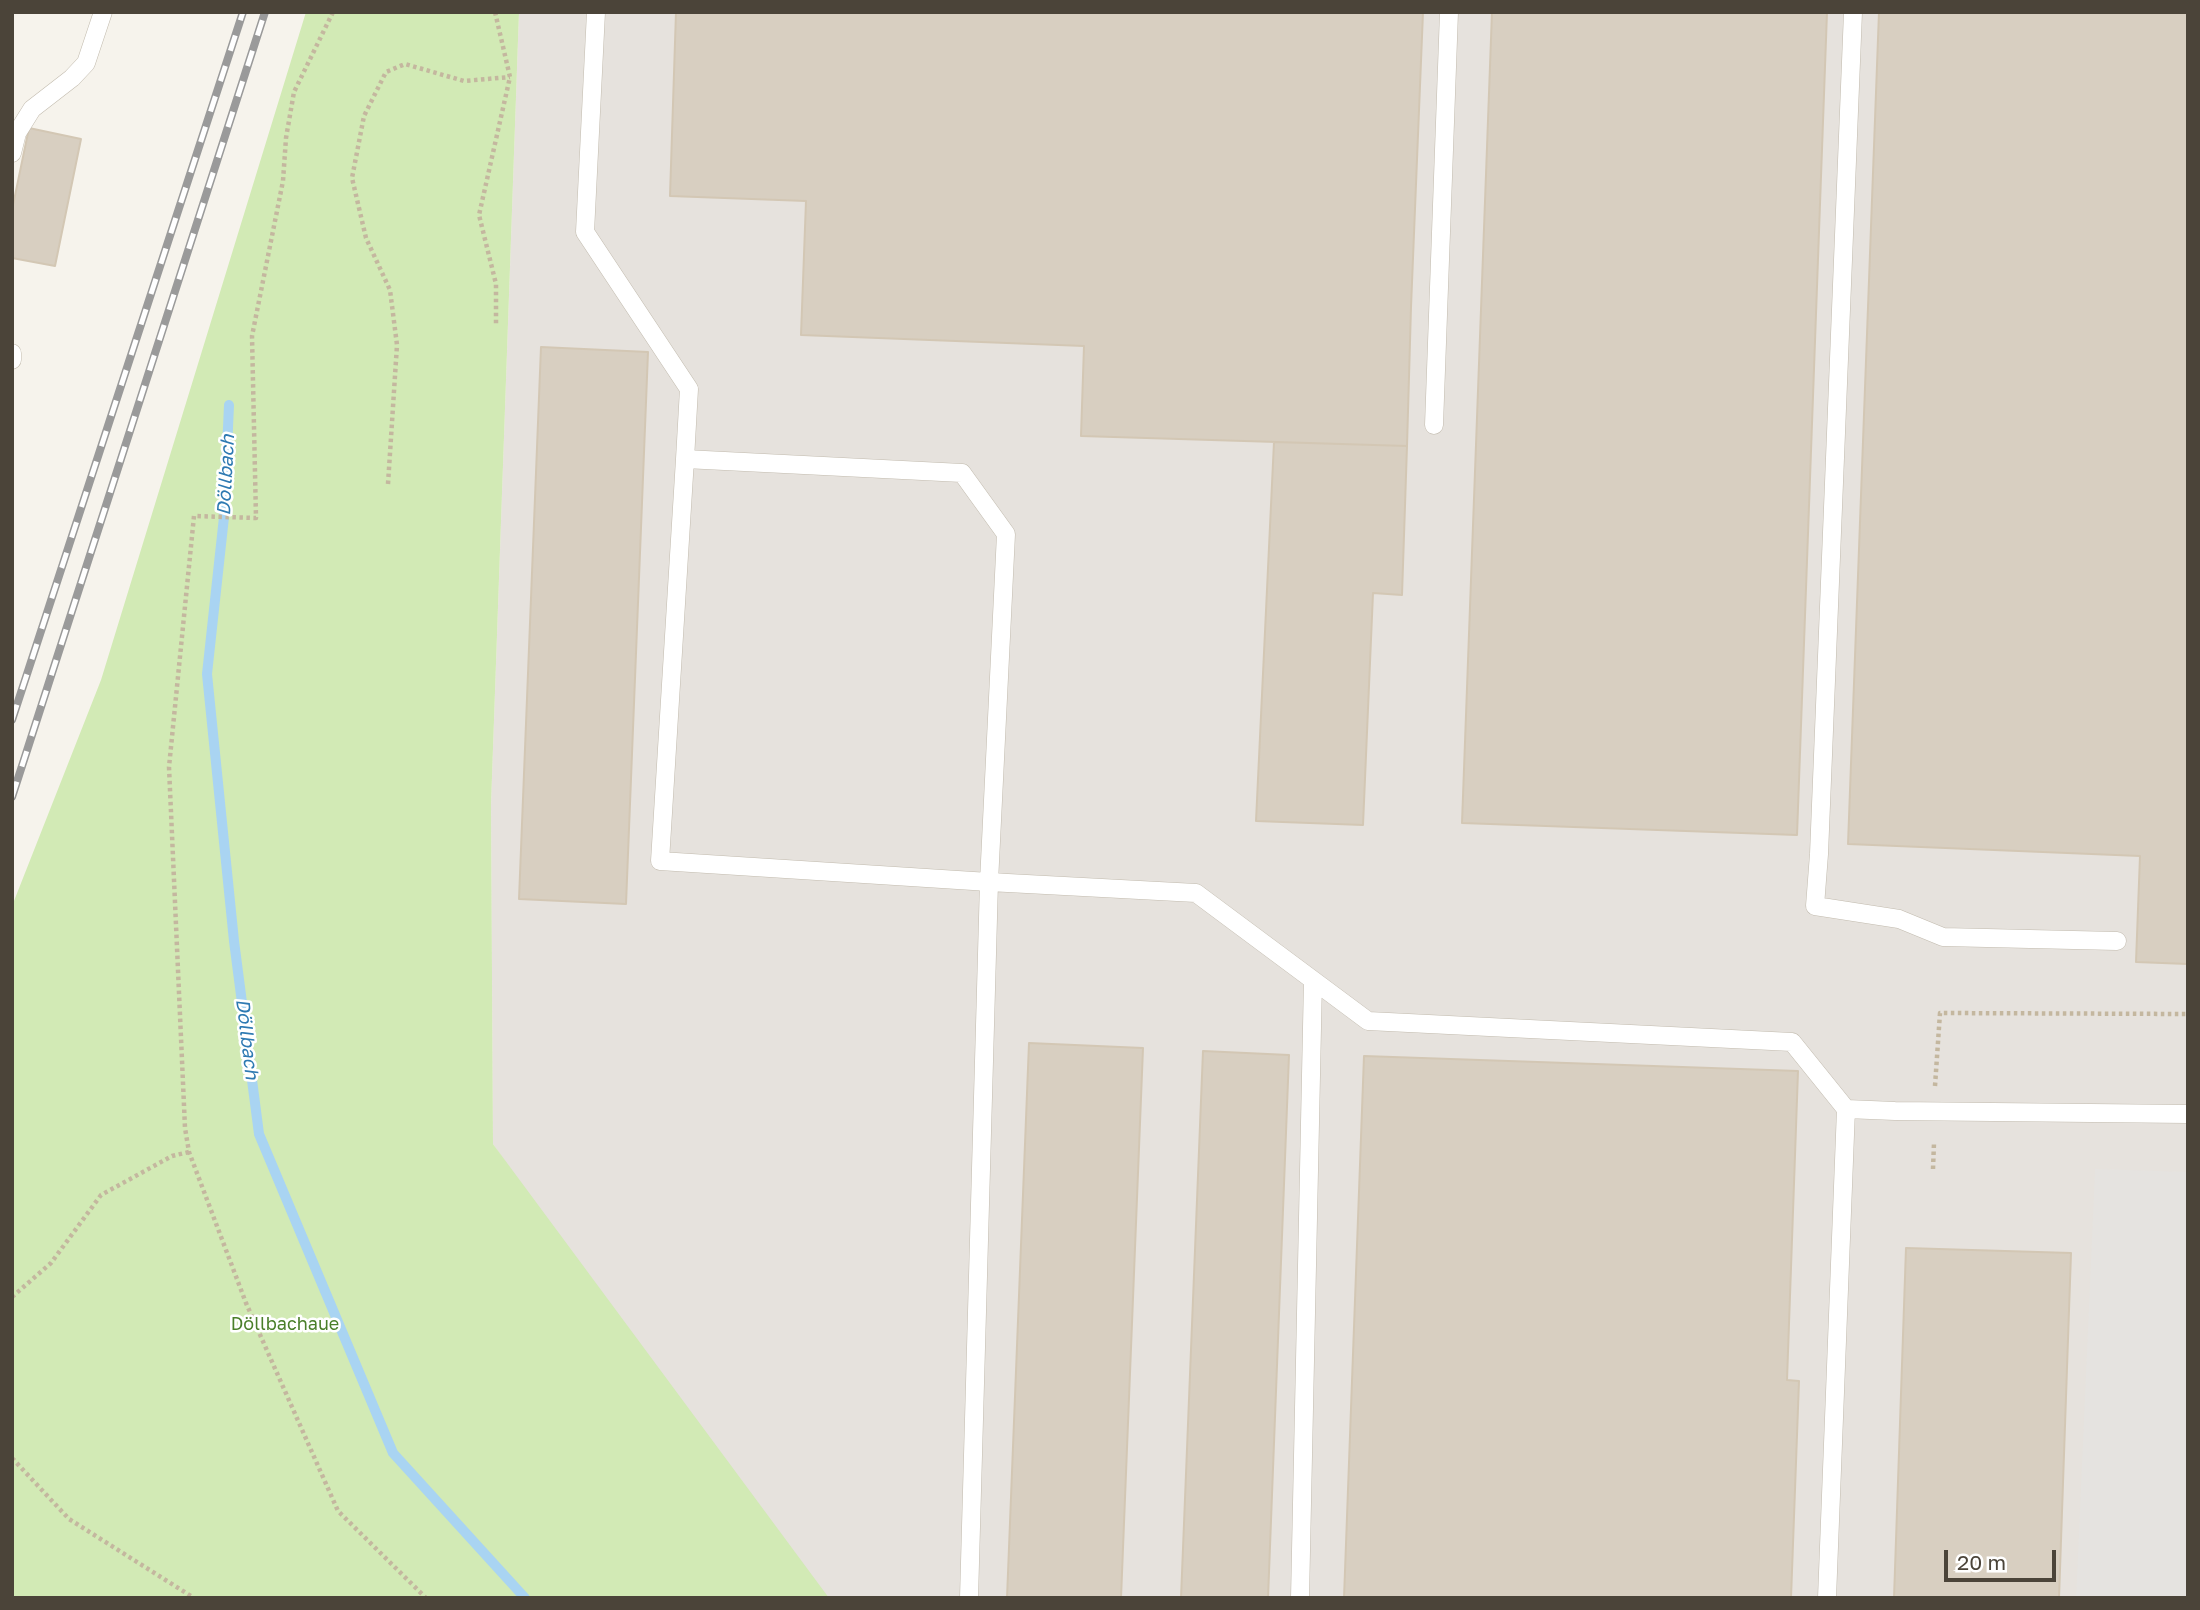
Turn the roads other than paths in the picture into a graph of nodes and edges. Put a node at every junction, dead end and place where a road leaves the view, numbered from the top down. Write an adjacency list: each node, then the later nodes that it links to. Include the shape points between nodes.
1 (103, 12): 5 (lane, via 86,63 32,109 17,132)
2 (596, 12): 9 (lane, via 585,232 689,389)
3 (1450, 12): 8 (lane)
4 (1853, 12): 11 (lane, via 1815,906 1899,919 1943,937)
5 (12, 153)
6 (12, 353): 7 (lane)
7 (12, 360)
8 (1434, 425)
9 (685, 459): 10 (lane, via 962,473 1006,534); 10 (lane, via 660,861)
10 (989, 882): 12 (lane, via 1196,892); 15 (lane)
11 (2117, 941)
12 (1313, 979): 13 (lane, via 1368,1021 1792,1042); 16 (lane)
13 (1846, 1109): 14 (lane); 17 (lane)
14 (2188, 1114)
15 (969, 1598)
16 (1300, 1598)
17 (1827, 1598)

